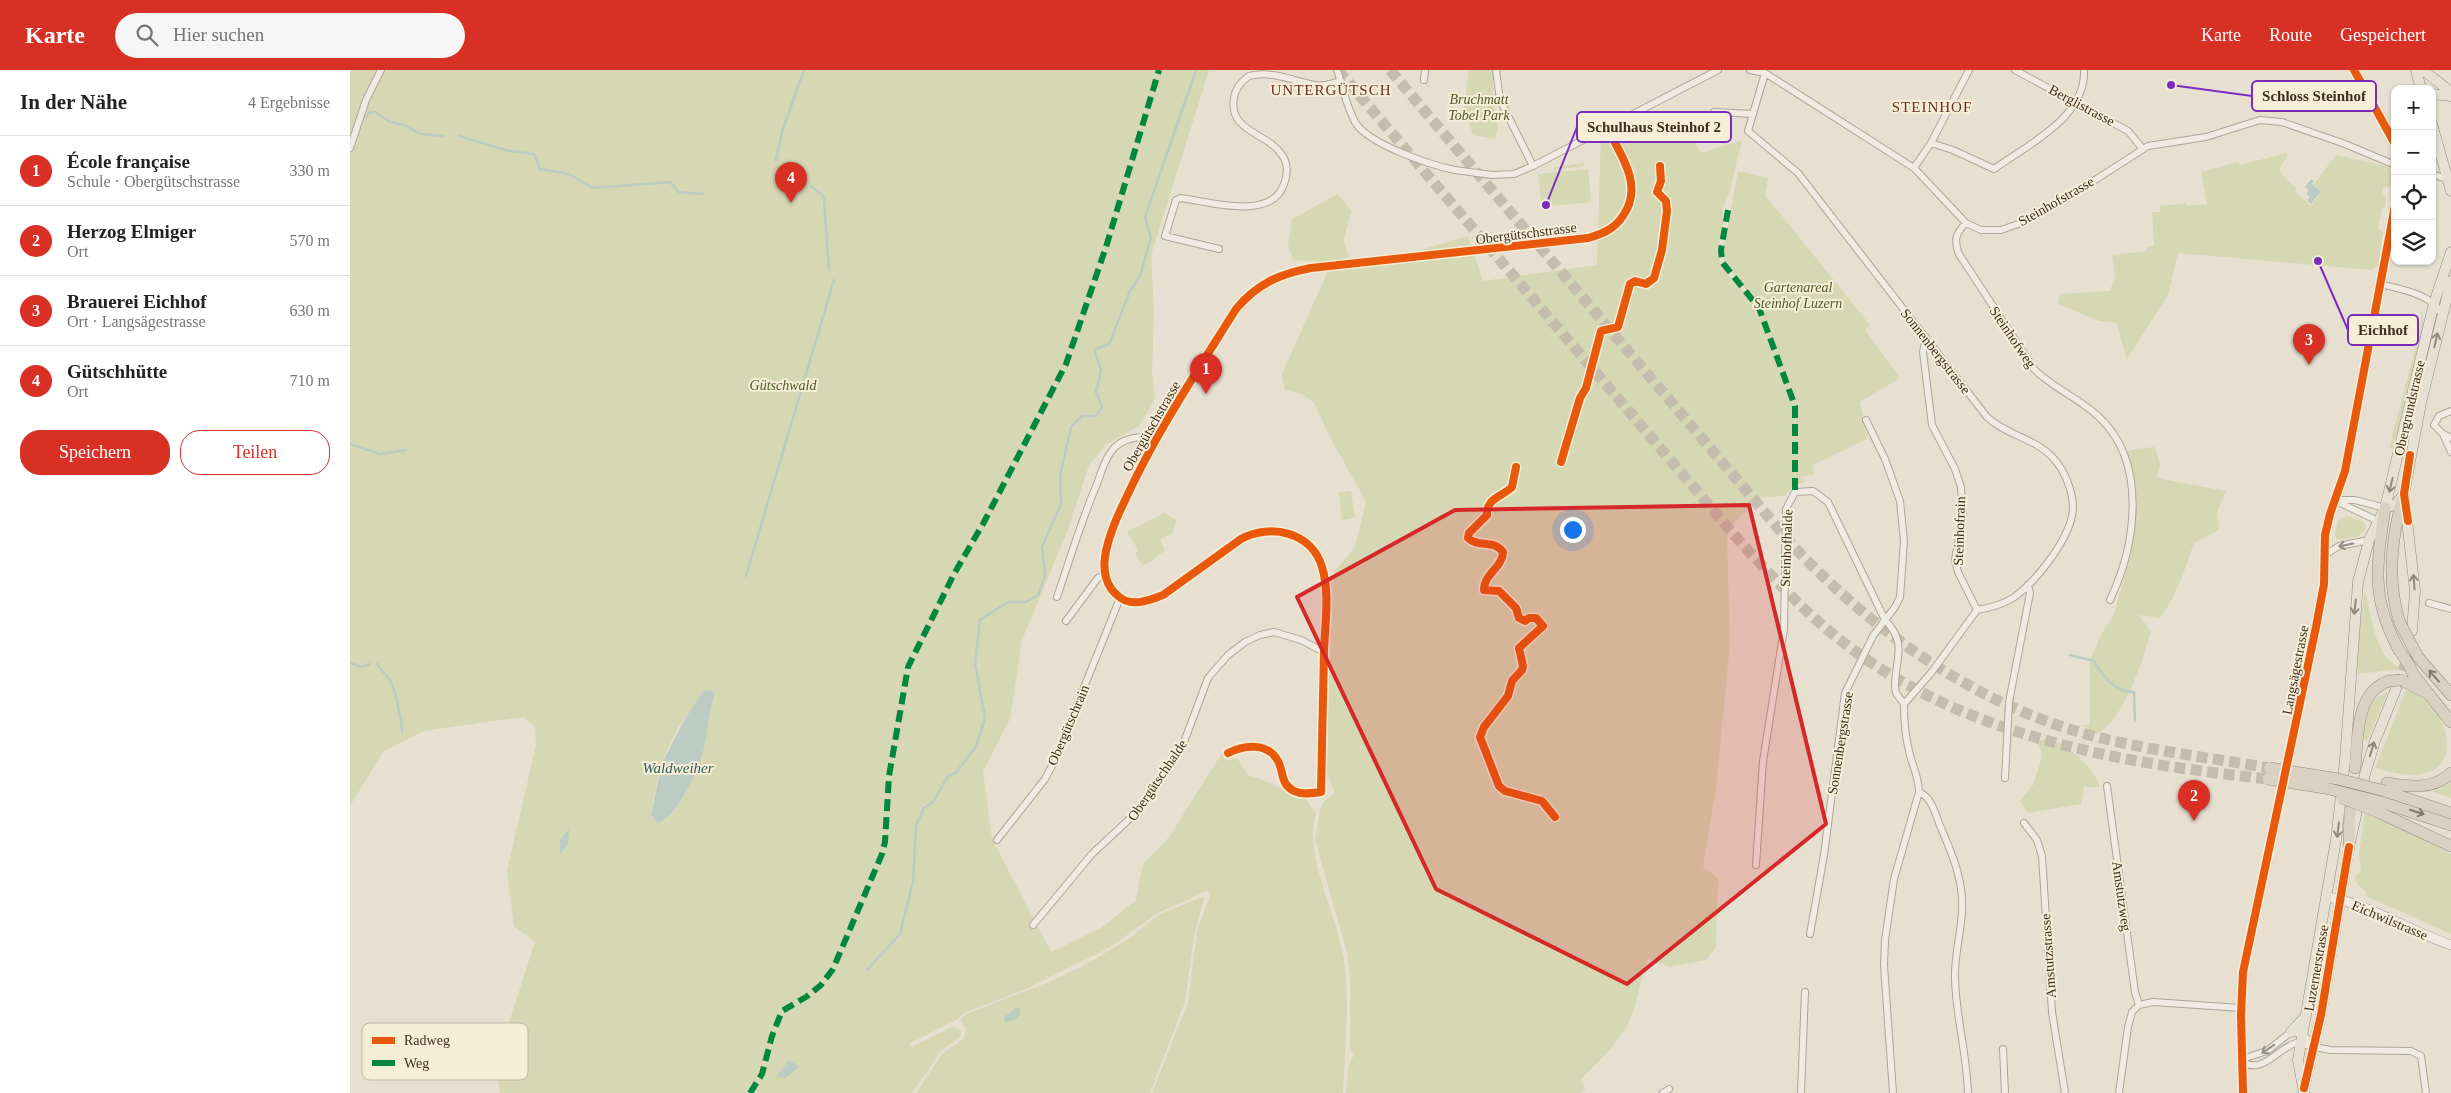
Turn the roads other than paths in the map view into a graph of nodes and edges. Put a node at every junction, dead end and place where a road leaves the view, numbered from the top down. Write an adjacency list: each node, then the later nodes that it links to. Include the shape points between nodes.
1 (381, 70): 26 (street, via 366,100)
2 (1338, 70): 15 (street)
3 (1425, 70): 14 (street)
4 (1496, 70): 29 (street, via 1500,100)
5 (1718, 70): 22 (street)
6 (1750, 70): 13 (street, Steinhofstrasse)
7 (1969, 70): 25 (street)
8 (2015, 70): 19 (street, Berglistrasse)
9 (2084, 70): 19 (street, via 2083,87)
10 (2354, 70): 24 (street)
11 (2416, 70): 16 (main road)
12 (2423, 70): 17 (main road)
13 (1765, 74): 21 (street, Sonnenbergstrasse); 30 (street, Steinhofstrasse)
14 (1424, 80)
15 (1341, 81): 29 (street, bridge, via 1353,118 1365,132 1421,161 1492,175 1514,174); 35 (street, via 1316,86 1263,72 1248,77 1238,88 1233,104 1238,121 1276,148 1287,171 1280,193 1261,206 1176,200 1165,236)
16 (2420, 85)
17 (2450, 91): 18 (main road)
18 (2436, 93)
19 (2076, 102): 25 (street, via 2061,121 1994,169); 27 (street, Berglistrasse, via 2128,130)
20 (1714, 112): 21 (street)
21 (1753, 114): 41 (street, Sonnenbergstrasse, via 1748,131 1798,173)
22 (1607, 127): 29 (street); 46 (street, Obergütschstrasse, via 1628,168 1632,188 1630,202 1614,227 1588,238 1291,272 1272,278 1256,288 1236,309)
23 (2434, 130): 32 (main road)
24 (2391, 137)
25 (1931, 143): 30 (street)
26 (350, 148)
27 (2142, 148): 28 (street, Steinhofstrasse, via 2206,137 2260,120 2282,122); 34 (street, Steinhofstrasse, via 2064,200 2011,227 1985,231)
28 (2391, 163)
29 (1533, 166)
30 (1914, 168): 34 (street, Steinhofstrasse)
31 (2434, 175): 32 (street)
32 (2450, 185)
33 (2392, 220): 38 (street, Langsägestrasse)
34 (1966, 223): 58 (street, Steinhofweg, via 1956,233 1959,254 2034,369 2100,418 2128,463 2131,499 2127,551)
35 (1219, 249)
36 (2451, 252): 39 (main road, Obergrundstrasse)
37 (2451, 282): 40 (main road, Obergrundstrasse)
38 (2380, 284): 39 (street); 49 (street, Langsägestrasse, via 2345,471)
39 (2434, 303): 40 (street); 50 (main road, Obergrundstrasse, one-way to 50)
40 (2442, 315): 48 (main road, Obergrundstrasse, one-way to 40)
41 (1926, 337): 55 (street, Sonnenbergstrasse, via 1987,417 2002,429 2040,447 2054,459 2066,478 2073,509 2069,524 2062,541); 61 (street, Steinhofrain, via 1923,352 1932,425 1956,469 1961,487 1963,513 1955,560)
42 (2451, 410): 44 (street, via 2439,416 2434,425)
43 (1866, 420): 62 (street, via 1900,501 1904,541 1900,597)
44 (2442, 433): 45 (street); 47 (street)
45 (2451, 438)
46 (1156, 440): 54 (street, Obergütschstrasse, via 1119,514 1106,550); 56 (street, via 1133,438 1111,450 1088,505)
47 (2451, 452)
48 (2404, 494): 50 (main road, via 2396,504); 64 (main road, one-way to 48, via 2414,584); 68 (highway, one-way to 48, bridge, via 2418,657 2400,623 2392,592 2393,539)
49 (2334, 500): 50 (street, via 2355,500); 51 (street); 53 (street, Langsägestrasse, via 2325,535)
50 (2385, 508): 51 (highway)
51 (2380, 523): 52 (main road, Luzernerstrasse); 66 (highway, bridge, via 2377,583 2382,611)
52 (2369, 540): 53 (street, one-way to 53, via 2339,546); 87 (main road, Luzernerstrasse, one-way to 87, via 2356,599 2345,760)
53 (2325, 555): 94 (street, Langsägestrasse, via 2324,578 2292,749 2243,972)
54 (1105, 574): 57 (street, via 1110,588); 63 (street, via 1098,578)
55 (2028, 585): 61 (street, Sonnenbergstrasse, via 2011,598); 75 (street, via 2030,593 2009,702)
56 (1058, 597)
57 (1120, 598): 65 (street, via 1134,603 1149,601 1163,595 1251,533 1264,530 1286,532 1306,544 1322,566 1327,611); 83 (street, Obergütschrain, via 1046,779)
58 (2110, 600)
59 (2429, 603): 60 (street)
60 (2451, 609)
61 (1977, 610): 69 (street, via 1932,673)
62 (1885, 620): 69 (street, via 1898,635 1895,687); 86 (street, Steinhofhalde, via 1828,502 1813,491 1795,492 1786,509 1784,629 1763,760); 90 (street, Sonnenbergstrasse, via 1873,636 1845,693 1824,855)
63 (1066, 621)
64 (2412, 631)
65 (1324, 652): 72 (street, via 1321,792 1292,790 1283,780 1277,760 1266,749 1244,748); 89 (street, Obergütschhalde, via 1302,640 1274,632 1260,634 1228,655 1208,678 1184,742 1138,811 1092,854)
66 (2407, 679): 67 (highway); 73 (highway, via 2373,691 2364,704); 85 (main road, Luzernerstrasse, one-way to 66, via 2370,757)
67 (2432, 694): 70 (highway); 71 (highway)
68 (2451, 694)
69 (1904, 704): 77 (street, via 1906,733)
70 (2451, 714)
71 (2451, 722)
72 (1228, 753)
73 (2356, 768)
74 (2451, 773): 78 (highway, via 2439,782)
75 (2005, 778)
76 (2107, 786): 93 (street, Amstutzweg, via 2134,992)
77 (1919, 792): 105 (street, via 1894,879 1885,940); 106 (street, via 1925,794 1932,804 1961,883 1962,910 1955,980)
78 (2383, 797): 78 (highway, bridge, via 2338,779 2269,773 2325,788 2355,804); 80 (highway); 82 (highway, one-way to 82); 84 (highway, via 2404,822)
79 (2350, 811): 85 (highway)
80 (2451, 813)
81 (2024, 823): 108 (street, Amstutzstrasse, via 2037,840 2042,856 2051,1004)
82 (2451, 825)
83 (998, 840)
84 (2451, 846)
85 (2349, 847): 88 (main road, Luzernerstrasse)
86 (1756, 865)
87 (2328, 897): 88 (main road, Eichwilstrasse); 95 (main road, Luzernerstrasse)
88 (2340, 900): 91 (main road, Eichwilstrasse); 98 (main road, Luzernerstrasse)
89 (1033, 925)
90 (1810, 934)
91 (2451, 945)
92 (1806, 992): 104 (street)
93 (2139, 1006): 94 (street, via 2154,1002); 109 (street, via 2132,1012 2128,1026)
94 (2241, 1008): 100 (street, Langsägestrasse)
95 (2307, 1015): 96 (main road); 97 (main road, Luzernerstrasse)
96 (2291, 1032): 97 (street); 100 (street, one-way to 100, via 2267,1051)
97 (2302, 1039): 98 (street); 100 (street, via 2265,1062 2251,1066); 102 (main road, Luzernerstrasse, via 2298,1067)
98 (2313, 1046): 102 (main road, Luzernerstrasse); 111 (street, via 2330,1050 2404,1050 2416,1053 2424,1064)
99 (2003, 1049): 107 (street)
100 (2242, 1062): 110 (street, Langsägestrasse)
101 (1669, 1089): 103 (street)
102 (2304, 1090)
103 (1663, 1093)
104 (1801, 1093)
105 (1893, 1093)
106 (1968, 1093)
107 (2005, 1093)
108 (2065, 1093)
109 (2119, 1093)
110 (2243, 1093)
111 (2426, 1093)

